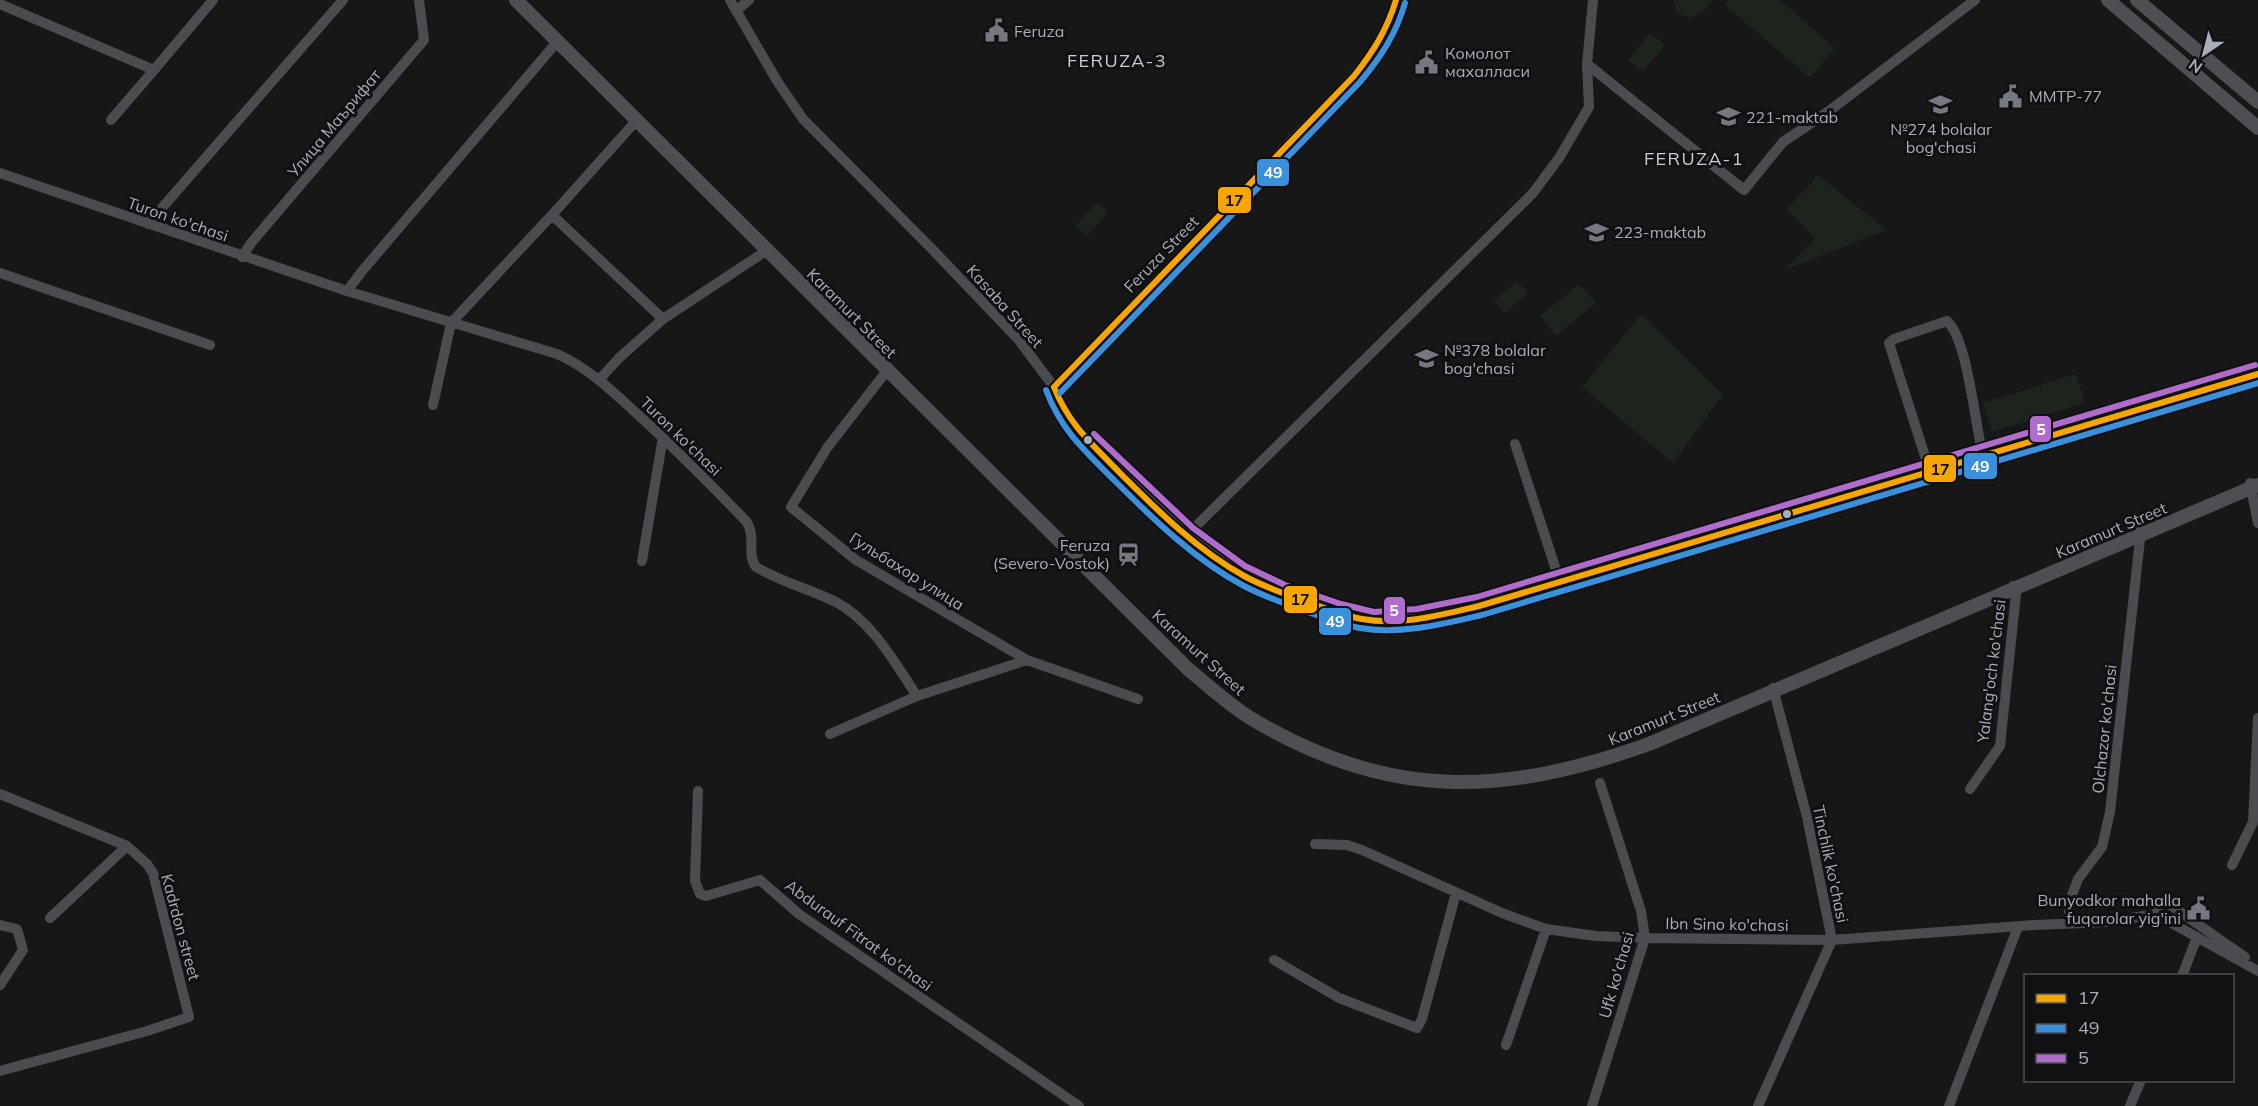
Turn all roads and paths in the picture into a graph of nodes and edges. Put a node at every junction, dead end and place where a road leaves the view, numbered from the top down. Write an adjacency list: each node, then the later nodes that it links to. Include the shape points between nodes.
1 (213, 0): 17 (street)
2 (343, 0): 24 (street)
3 (419, 0): 26 (street, Улица Маърифат, via 424,40)
4 (516, 0): 15 (main road, Karamurt Street)
5 (522, 0): 32 (main road, Karamurt Street)
6 (730, 0): 14 (street, Kasaba Street)
7 (749, 0): 14 (street)
8 (1396, 0): 35 (street, Feruza Street, via 1382,38 1352,76)
9 (1593, 0): 16 (street)
10 (1975, 0): 16 (street, via 1783,142 1744,190)
11 (2108, 0): 21 (main road)
12 (2137, 0): 18 (main road)
13 (0, 4): 17 (street)
14 (736, 11): 35 (street, Kasaba Street, via 803,119 1018,339)
15 (557, 42): 20 (main road, Karamurt Street); 28 (street)
16 (1587, 64): 44 (street, via 1589,107 1533,193)
17 (154, 70): 19 (street)
18 (2258, 102)
19 (111, 120)
20 (636, 120): 23 (street); 25 (main road, Karamurt Street)
21 (2258, 128)
22 (0, 173): 24 (street, Turon ko'chasi)
23 (552, 215): 29 (street); 30 (street)
24 (148, 224): 26 (street, Turon ko'chasi)
25 (766, 251): 29 (street); 32 (main road, Karamurt Street)
26 (242, 257): 28 (street, Turon ko'chasi)
27 (0, 273): 31 (street)
28 (347, 291): 30 (street, Turon ko'chasi)
29 (663, 319): 34 (street)
30 (451, 323): 34 (street, Turon ko'chasi, via 557,354 576,362); 36 (street)
31 (210, 345)
32 (888, 369): 48 (street, Гульбахор улица, via 827,448 791,507 856,560); 49 (main road, Karamurt Street, via 1191,664 1256,716 1346,760 1438,778 1489,777 1549,769 1646,741)
33 (2258, 374): 39 (street, Kasaba Street)
34 (599, 381): 37 (street, Turon ko'chasi)
35 (1054, 387): 44 (street, Kasaba Street, via 1076,428)
36 (433, 405)
37 (663, 437): 45 (street); 50 (street, Turon ko'chasi, via 746,521 752,534 752,562 756,567 852,612 870,630)
38 (1515, 444): 46 (street)
39 (1983, 456): 40 (street, Kasaba Street); 40 (street, via 1960,348 1947,321 1889,344)
40 (1930, 472): 46 (street, Kasaba Street)
41 (2255, 484): 42 (street); 43 (main road, Karamurt Street)
42 (2258, 523)
43 (2141, 533): 47 (main road, Karamurt Street); 64 (street, Olchazor ko'chasi, via 2110,812 2102,847 2078,879 2069,903)
44 (1187, 535): 46 (street, Kasaba Street, via 1240,574 1261,584 1338,614 1373,621 1407,620 1463,610)
45 (642, 561)
46 (1560, 582)
47 (2014, 588): 49 (main road, Karamurt Street); 55 (street, Yalang'och ko'chasi, via 2000,746)
48 (1027, 660): 50 (street); 51 (street, Гульбахор улица)
49 (1774, 689): 70 (street, Tinchlik ko'chasi, via 1807,817)
50 (917, 696): 53 (street)
51 (1138, 699)
52 (2258, 718): 60 (street, via 2253,822)
53 (830, 734)
54 (1600, 783): 69 (street, Ufk ko'chasi, via 1641,911)
55 (1970, 789)
56 (698, 791): 79 (street, Abdurauf Fitrat ko'chasi, via 695,881 700,894 706,896 760,880 799,914)
57 (0, 794): 59 (street, Kadrdon street)
58 (1315, 844): 61 (street, Ibn Sino ko'chasi, via 1347,845 1362,850)
59 (127, 846): 63 (street); 77 (street, Kadrdon street, via 153,873 189,1017)
60 (2232, 865)
61 (1456, 893): 67 (street, Ibn Sino ko'chasi); 71 (street, via 1417,1028 1340,998)
62 (2155, 914): 64 (street, Ibn Sino ko'chasi, via 2109,922); 68 (street); 72 (street, Ibn Sino ko'chasi, via 2163,900)
63 (50, 918)
64 (2069, 923): 66 (street, Ibn Sino ko'chasi)
65 (0, 925): 75 (street, via 17,929 23,950)
66 (2018, 927): 70 (street, Ibn Sino ko'chasi); 82 (street)
67 (1546, 929): 69 (street, Ibn Sino ko'chasi); 76 (street)
68 (2197, 937): 73 (street); 74 (street)
69 (1645, 938): 70 (street, Ibn Sino ko'chasi); 80 (street, Ufk ko'chasi)
70 (1832, 940): 81 (street, Tinchlik ko'chasi)
71 (1274, 960)
72 (2258, 966)
73 (2258, 971)
74 (2182, 974)
75 (0, 985)
76 (1506, 1045)
77 (0, 1071)
78 (2140, 1082): 83 (street)
79 (1079, 1106)
80 (1592, 1106)
81 (1758, 1106)
82 (1950, 1106)
83 (2130, 1106)

